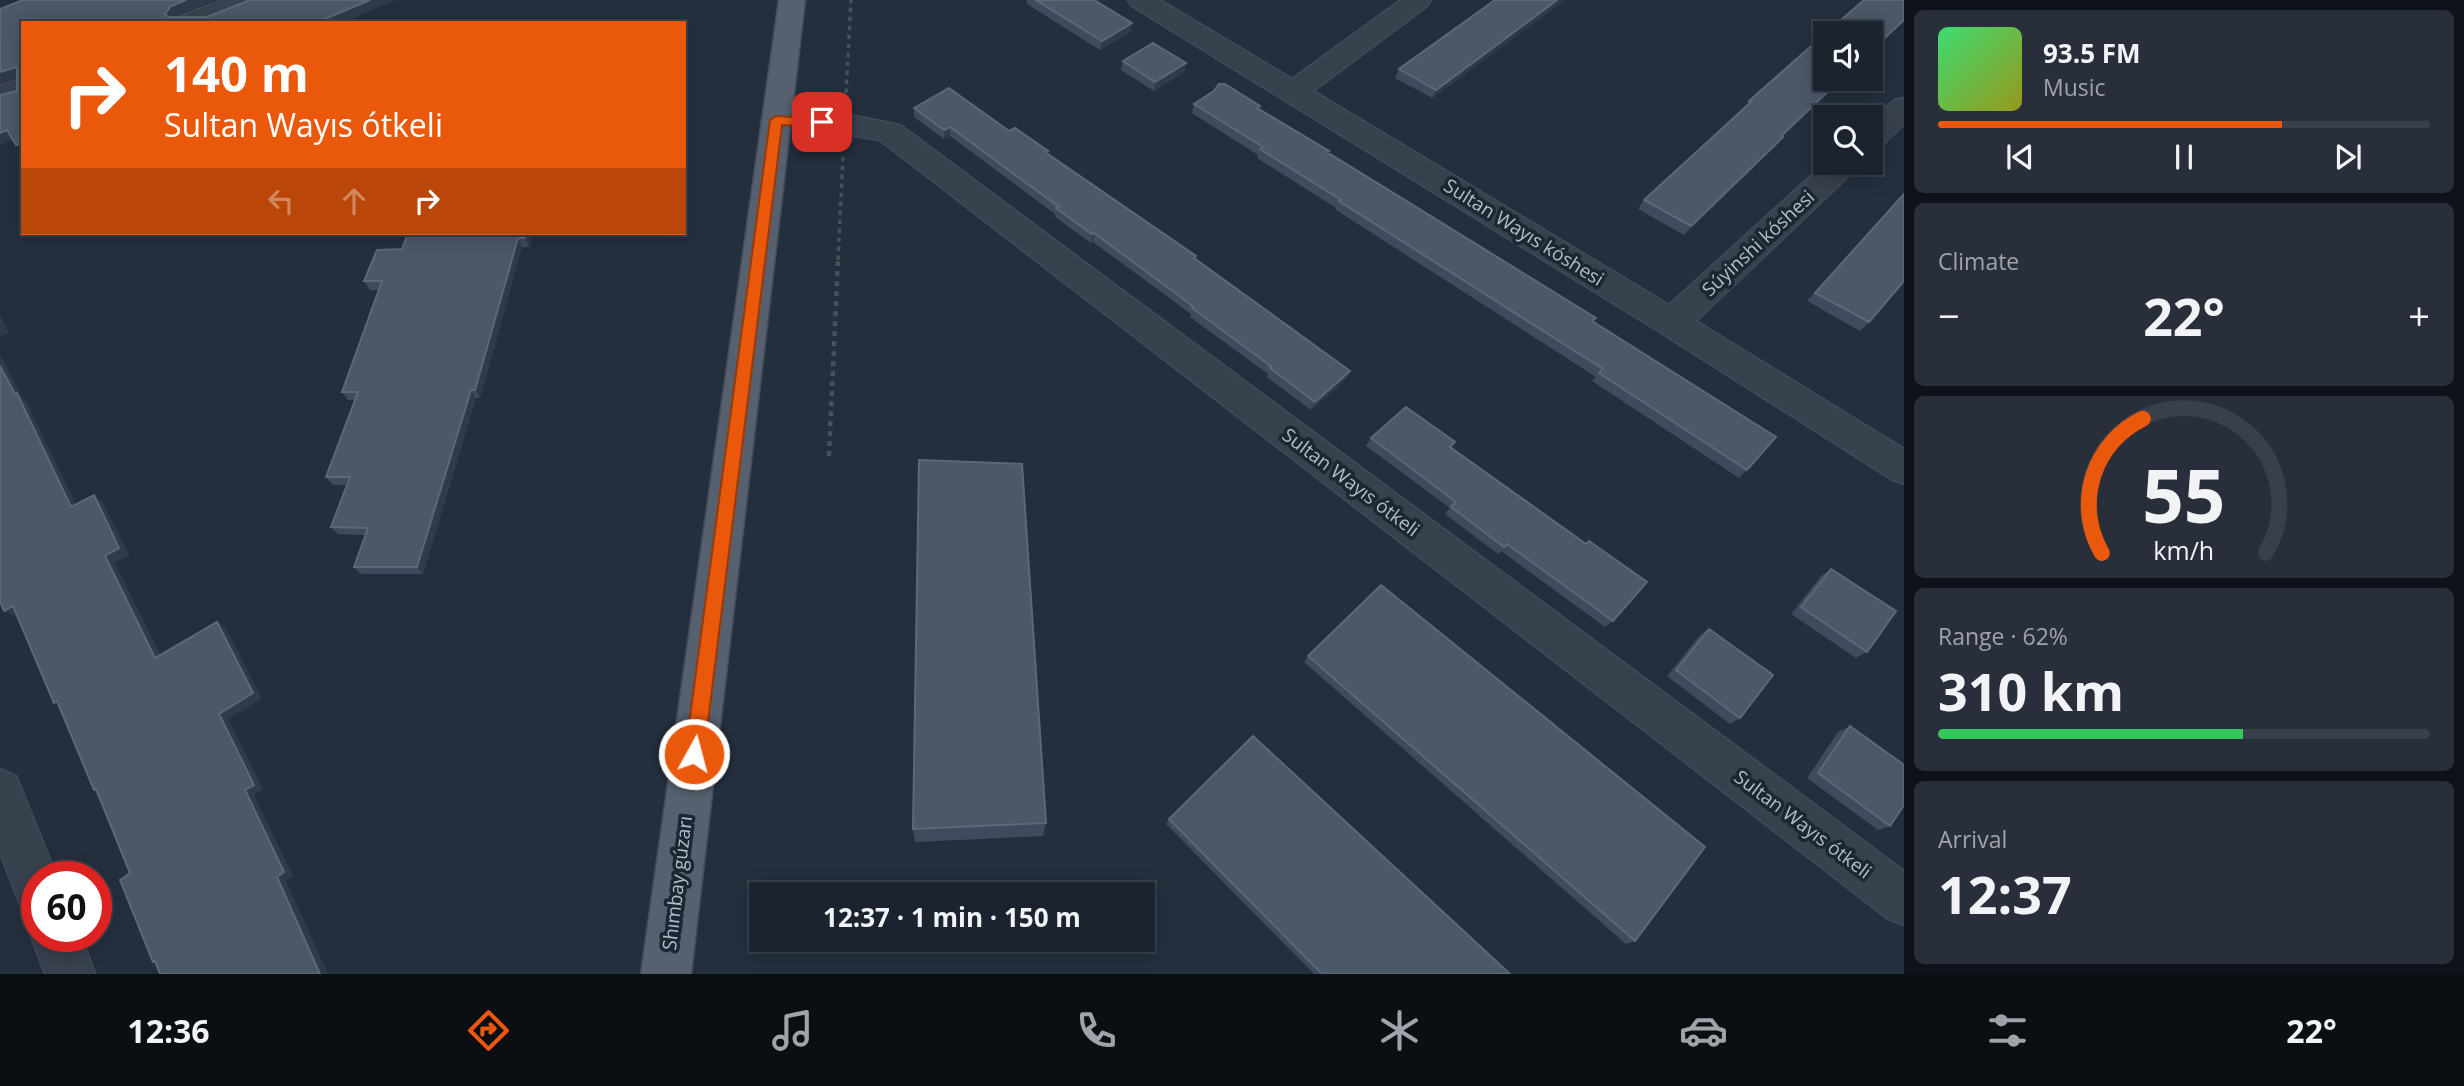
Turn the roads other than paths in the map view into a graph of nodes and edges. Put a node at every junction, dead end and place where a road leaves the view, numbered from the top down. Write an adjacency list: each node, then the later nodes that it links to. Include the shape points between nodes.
1 (247, 0): 5 (street)
2 (792, 0): 10 (main road, Shımbay gúzarı)
3 (1141, 0): 7 (street, Sultan Wayıs kóshesi)
4 (1418, 0): 7 (street)
5 (193, 21)
6 (21, 88): 8 (street)
7 (1294, 91): 13 (street, Sultan Wayıs kóshesi)
8 (0, 96)
9 (1904, 107): 11 (street)
10 (776, 120): 17 (street, Sultan Wayıs ótkeli, via 890,132); 20 (main road, Shımbay gúzarı)
11 (1883, 127)
12 (1831, 175): 13 (street, Súyinshi kóshesi)
13 (1672, 323): 14 (street, Sultan Wayıs kóshesi)
14 (1904, 468)
15 (0, 792): 16 (street)
16 (27, 861)
17 (1904, 901)
18 (62, 952): 19 (street)
19 (70, 974)
20 (666, 974)

